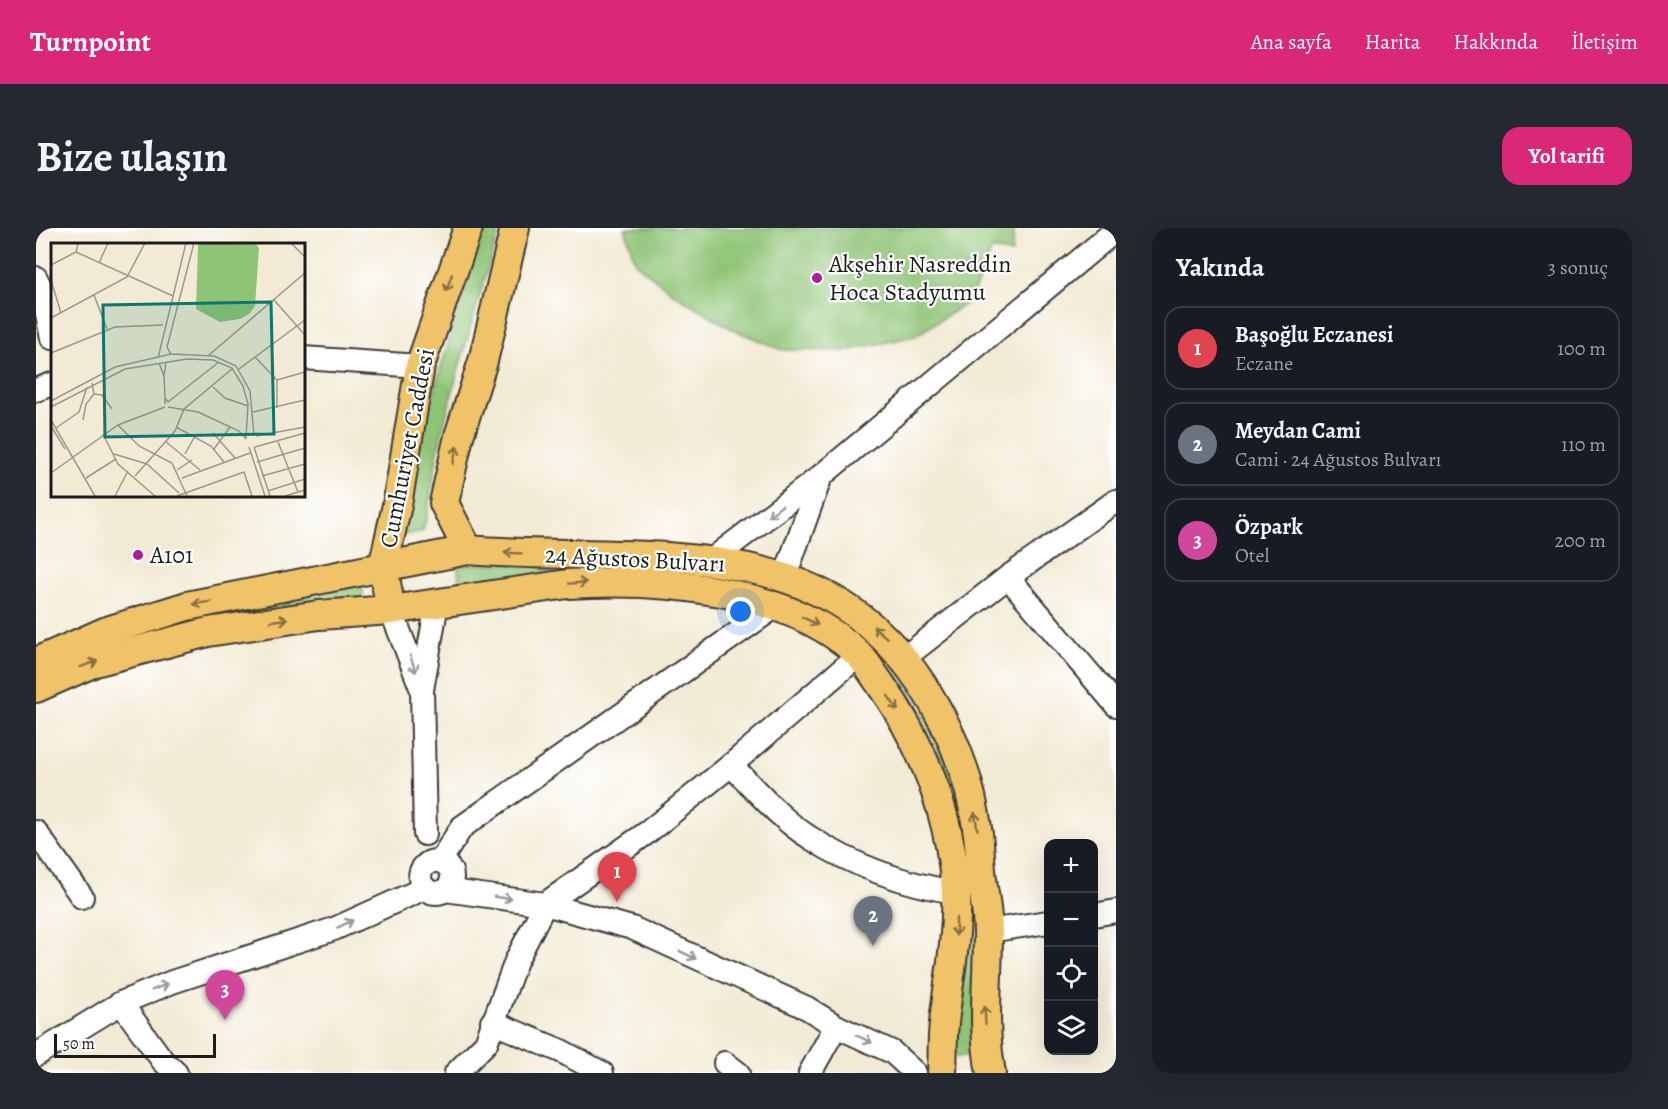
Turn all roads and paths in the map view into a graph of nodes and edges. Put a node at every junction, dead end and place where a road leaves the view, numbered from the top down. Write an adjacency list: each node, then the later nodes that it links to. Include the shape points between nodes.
1 (468, 228): 7 (main road, Cumhuriyet Caddesi, one-way to 7)
2 (515, 228): 12 (main road, Cumhuriyet Caddesi, one-way to 2)
3 (1116, 230): 10 (street)
4 (36, 279): 5 (street)
5 (51, 333)
6 (304, 358): 7 (street)
7 (420, 366): 16 (main road, Cumhuriyet Caddesi)
8 (51, 384): 9 (street)
9 (36, 390)
10 (821, 476): 15 (street, one-way to 15); 18 (street)
11 (1116, 501): 17 (street)
12 (444, 503): 13 (main road, Cumhuriyet Caddesi); 14 (main road)
13 (462, 540): 14 (main road, 24 Ağustos Bulvarı); 15 (main road, 24 Ağustos Bulvarı, one-way to 13, via 640,555 517,554)
14 (440, 556): 16 (main road, 24 Ağustos Bulvarı); 19 (main road)
15 (711, 561): 18 (main road, 24 Ağustos Bulvarı)
16 (383, 567): 21 (main road); 24 (main road, 24 Ağustos Bulvarı, one-way to 24, via 187,606 107,631)
17 (1008, 577): 23 (street); 27 (street)
18 (784, 579): 23 (main road, 24 Ağustos Bulvarı, one-way to 18, via 863,618 835,600)
19 (437, 603): 20 (main road, 24 Ağustos Bulvarı, one-way to 20, via 594,582 682,588); 21 (main road, 24 Ağustos Bulvarı); 26 (street)
20 (776, 606): 22 (main road, 24 Ağustos Bulvarı, one-way to 22, via 836,636); 30 (street, via 462,827)
21 (391, 610): 25 (main road, one-way to 21, via 95,662 208,632 318,615); 26 (street, one-way to 26)
22 (859, 655): 28 (street); 31 (main road, 24 Ağustos Bulvarı, one-way to 31, via 898,709 926,762 944,816)
23 (904, 658): 37 (main road, 24 Ağustos Bulvarı, one-way to 23, via 972,796 935,703)
24 (36, 662)
25 (36, 688)
26 (422, 690): 30 (street, via 425,834)
27 (1116, 705)
28 (731, 765): 31 (street, via 808,837 845,857 926,888); 33 (street, via 648,832)
29 (36, 832): 32 (street)
30 (433, 877): 33 (street, one-way to 33); 38 (street, one-way to 30, via 172,982 334,929)
31 (956, 892): 47 (main road, 24 Ağustos Bulvarı, one-way to 47, via 957,932 944,1024)
32 (82, 897)
33 (545, 904): 39 (street, via 516,961); 40 (street, one-way to 40, via 632,928 807,1008)
34 (1116, 910): 35 (street)
35 (1098, 914)
36 (1044, 923): 37 (street)
37 (988, 931): 48 (main road, 24 Ağustos Bulvarı, one-way to 37, via 984,1004)
38 (121, 1003): 41 (street); 42 (street)
39 (492, 1022): 43 (street, via 486,1043); 44 (street)
40 (836, 1026): 45 (street); 46 (street, one-way to 46, via 892,1052)
41 (36, 1055)
42 (176, 1073)
43 (456, 1073)
44 (602, 1073)
45 (810, 1073)
46 (915, 1073)
47 (942, 1073)
48 (991, 1073)

